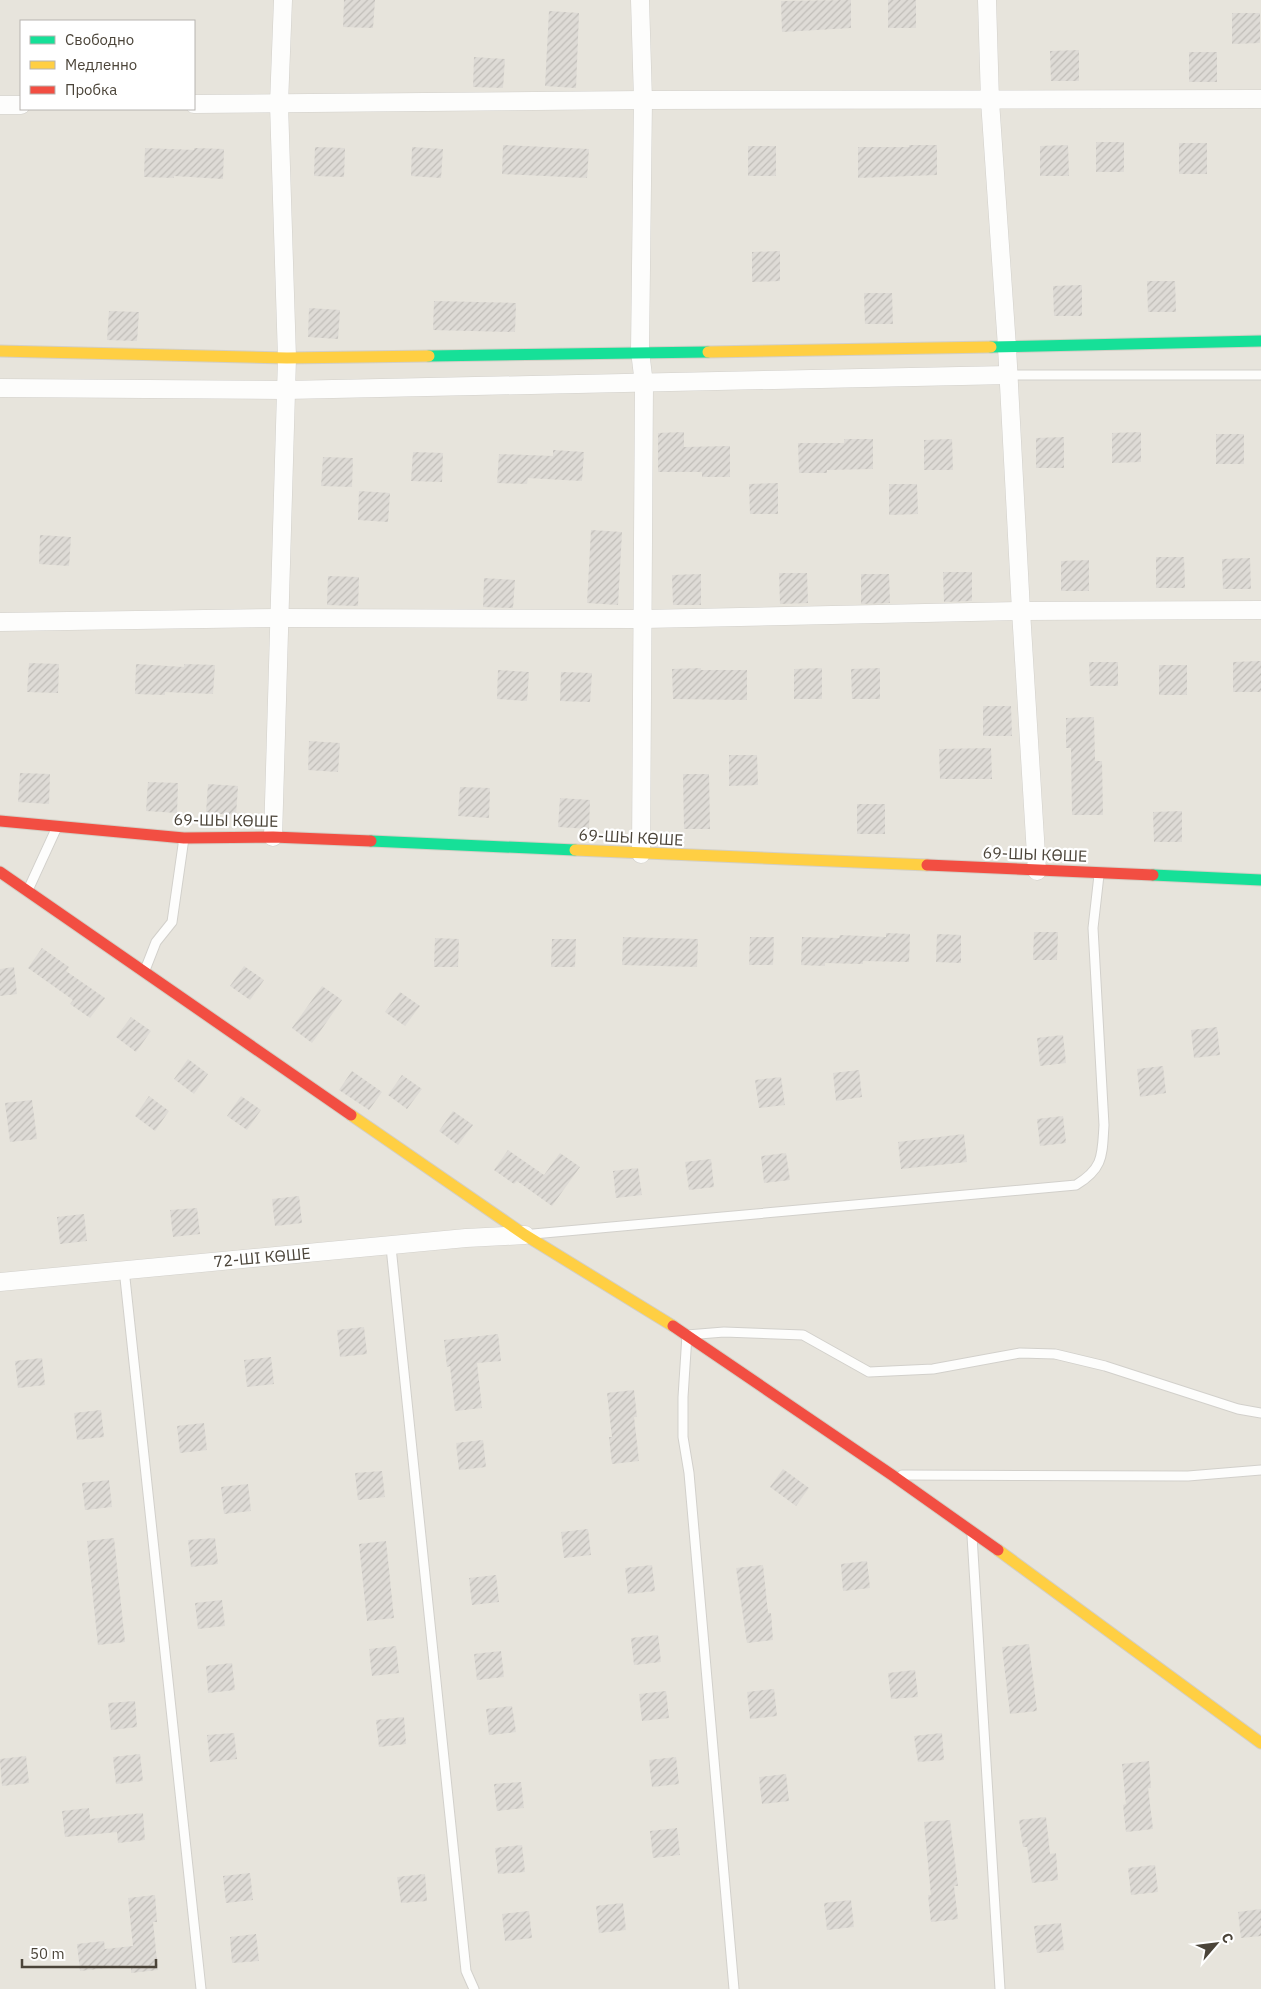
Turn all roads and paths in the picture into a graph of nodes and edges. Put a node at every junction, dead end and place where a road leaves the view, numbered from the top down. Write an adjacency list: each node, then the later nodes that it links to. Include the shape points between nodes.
1 (283, 0): 8 (street)
2 (640, 0): 5 (street)
3 (987, 0): 6 (street)
4 (1261, 99): 6 (street)
5 (643, 100): 6 (street); 8 (street); 13 (street)
6 (990, 101): 12 (street)
7 (195, 104): 8 (street)
8 (279, 104): 15 (street)
9 (0, 105): 10 (street)
10 (20, 105)
11 (1261, 341): 12 (street)
12 (1007, 347): 13 (street); 16 (street)
13 (640, 351): 15 (street); 18 (street)
14 (0, 352): 15 (street)
15 (287, 358): 20 (street)
16 (1009, 375): 17 (lane); 18 (street); 22 (street)
17 (1261, 375)
18 (644, 384): 20 (street); 24 (street)
19 (0, 388): 20 (street)
20 (286, 390): 23 (street)
21 (1261, 610): 22 (street)
22 (1021, 611): 24 (street); 31 (street)
23 (279, 618): 24 (street); 25 (street); 28 (street)
24 (644, 619): 30 (street)
25 (0, 622)
26 (0, 821): 27 (street, 69-ШЫ КӨШЕ)
27 (58, 825): 29 (street, 69-ШЫ КӨШЕ); 35 (lane)
28 (272, 837): 29 (street, 69-ШЫ КӨШЕ); 30 (street, 69-ШЫ КӨШЕ)
29 (184, 838): 36 (lane, via 172,922 156,942)
30 (641, 854): 31 (street, 69-ШЫ КӨШЕ)
31 (1037, 871): 33 (street, 69-ШЫ КӨШЕ)
32 (0, 872): 35 (street)
33 (1100, 872): 34 (street, 69-ШЫ КӨШЕ); 37 (lane, via 1093,928 1104,1125 1098,1167 1088,1178 1076,1184)
34 (1261, 880)
35 (28, 891): 36 (street)
36 (145, 970): 37 (street)
37 (525, 1235): 38 (street, 72-ШІ КӨШЕ); 41 (street)
38 (391, 1246): 39 (street, 72-ШІ КӨШЕ); 48 (lane, via 466,1971)
39 (124, 1269): 40 (street, 72-ШІ КӨШЕ); 47 (lane)
40 (0, 1282)
41 (687, 1335): 42 (lane, via 724,1332 803,1335 869,1372 933,1369 1020,1353 1055,1354); 44 (street); 49 (lane, via 682,1397 683,1437 689,1473)
42 (1261, 1413)
43 (1261, 1470): 44 (lane, via 1188,1476)
44 (892, 1475): 45 (street)
45 (971, 1530): 46 (street); 50 (lane)
46 (1261, 1742)
47 (201, 1989)
48 (474, 1989)
49 (734, 1989)
50 (1000, 1989)

